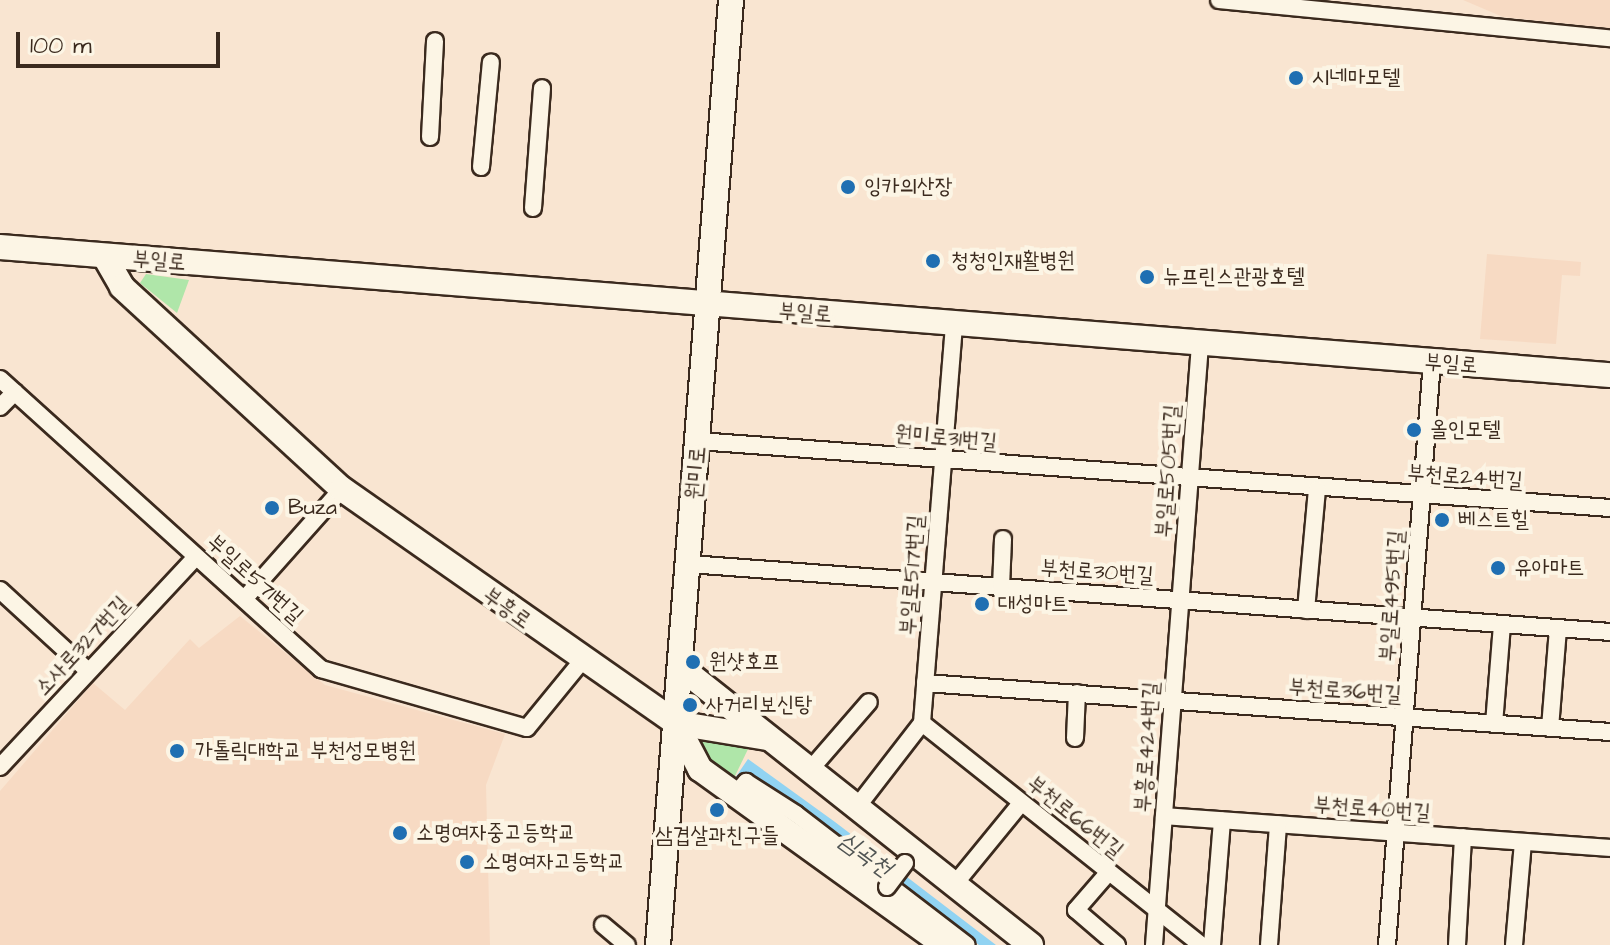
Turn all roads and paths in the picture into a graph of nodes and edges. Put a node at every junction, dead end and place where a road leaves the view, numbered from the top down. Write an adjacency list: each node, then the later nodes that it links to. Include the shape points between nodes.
1 (731, 0): 12 (street, 원미로)
2 (1219, 0): 3 (street)
3 (1610, 38)
4 (435, 41): 7 (street)
5 (491, 62): 8 (street)
6 (542, 88): 9 (street)
7 (430, 137)
8 (481, 167)
9 (533, 208)
10 (0, 247): 11 (street, 부일로)
11 (105, 257): 12 (street, 부일로); 23 (street, 부흥로, via 122,287)
12 (709, 306): 13 (street, 부일로); 20 (street, 원미로)
13 (954, 324): 14 (street, 부일로); 21 (street, 부일로517번길)
14 (1200, 345): 15 (street, 부일로); 22 (street, 부일로505번길)
15 (1432, 362): 16 (street, 부일로); 25 (street, 부일로495번길)
16 (1610, 375)
17 (0, 379): 18 (street, 부일로571번길)
18 (15, 392): 19 (street); 28 (street, 부일로571번길)
19 (0, 407)
20 (698, 441): 21 (street, 원미로31번길); 29 (street, 원미로)
21 (943, 460): 22 (street, 원미로31번길); 30 (street, 부일로517번길)
22 (1190, 480): 24 (street, 부천로24번길); 34 (street, 부일로505번길)
23 (342, 489): 33 (street); 40 (street, 부흥로)
24 (1317, 489): 25 (street, 부천로24번길); 35 (street)
25 (1422, 496): 26 (street, 부천로24번길); 36 (street, 부일로495번길)
26 (1610, 508)
27 (1003, 539): 31 (street)
28 (196, 557): 33 (street, 부일로571번길); 42 (street, 소사로327번길)
29 (689, 564): 30 (street, 부천로30번길); 41 (street, 원미로)
30 (933, 582): 31 (street, 부천로30번길); 43 (street, 부일로517번길)
31 (1001, 587): 34 (street, 부천로30번길)
32 (0, 590): 42 (street)
33 (246, 597): 40 (street, 부일로571번길, via 321,669 527,728)
34 (1180, 601): 35 (street, 부천로30번길); 45 (street, 부흥로424번길)
35 (1306, 610): 36 (street, 부천로30번길)
36 (1412, 618): 37 (street, 부천로30번길); 47 (street, 부일로495번길)
37 (1502, 625): 38 (street, 부천로30번길); 50 (street)
38 (1558, 629): 39 (street, 부천로30번길); 51 (street)
39 (1610, 632)
40 (581, 662): 48 (street, 부흥로)
41 (680, 667): 48 (street, 원미로); 53 (street, 부흥로)
42 (88, 671): 55 (street, 소사로327번길)
43 (925, 683): 44 (street, 부천로36번길); 49 (street, 부일로517번길)
44 (1077, 693): 45 (street, 부천로36번길); 54 (street)
45 (1172, 700): 47 (street, 부천로36번길); 60 (street, 부흥로424번길)
46 (869, 702): 56 (street)
47 (1405, 717): 50 (street, 부천로36번길); 63 (street, 부일로495번길)
48 (676, 723): 53 (street, 부흥로); 70 (street, 부흥로, via 700,769); 74 (street, 원미로)
49 (922, 723): 58 (street, 부천로66번길); 59 (street)
50 (1494, 724): 51 (street, 부천로36번길)
51 (1550, 728): 52 (street, 부천로36번길)
52 (1610, 732)
53 (767, 738): 56 (street, 부흥로)
54 (1075, 738)
55 (2, 761)
56 (809, 771): 59 (street, 부흥로)
57 (739, 790): 76 (street, via 746,782 796,814)
58 (1021, 803): 68 (street, 부천로66번길); 69 (street)
59 (857, 807): 67 (street, 부흥로)
60 (1164, 816): 61 (street, 부천로40번길); 71 (street, 부흥로424번길)
61 (1222, 820): 62 (street, 부천로40번길); 81 (street)
62 (1278, 824): 63 (street, 부천로40번길); 82 (street)
63 (1397, 833): 64 (street, 부천로40번길); 83 (street, 부일로495번길)
64 (1463, 837): 65 (street, 부천로40번길); 84 (street)
65 (1523, 842): 66 (street, 부천로40번길); 85 (street)
66 (1610, 848)
67 (910, 858): 69 (street, 부흥로); 70 (street, bridge)
68 (1108, 873): 71 (street, 부천로66번길); 78 (street, via 1076,910)
69 (954, 885): 77 (street, 부흥로)
70 (884, 891): 75 (street, 부흥로)
71 (1157, 912): 79 (street, 부흥로424번길); 80 (street, 부천로66번길)
72 (603, 925): 73 (street)
73 (627, 945)
74 (658, 945)
75 (944, 945)
76 (967, 945)
77 (1031, 945)
78 (1117, 945)
79 (1154, 945)
80 (1201, 945)
81 (1212, 945)
82 (1269, 945)
83 (1387, 945)
84 (1457, 945)
85 (1514, 945)

